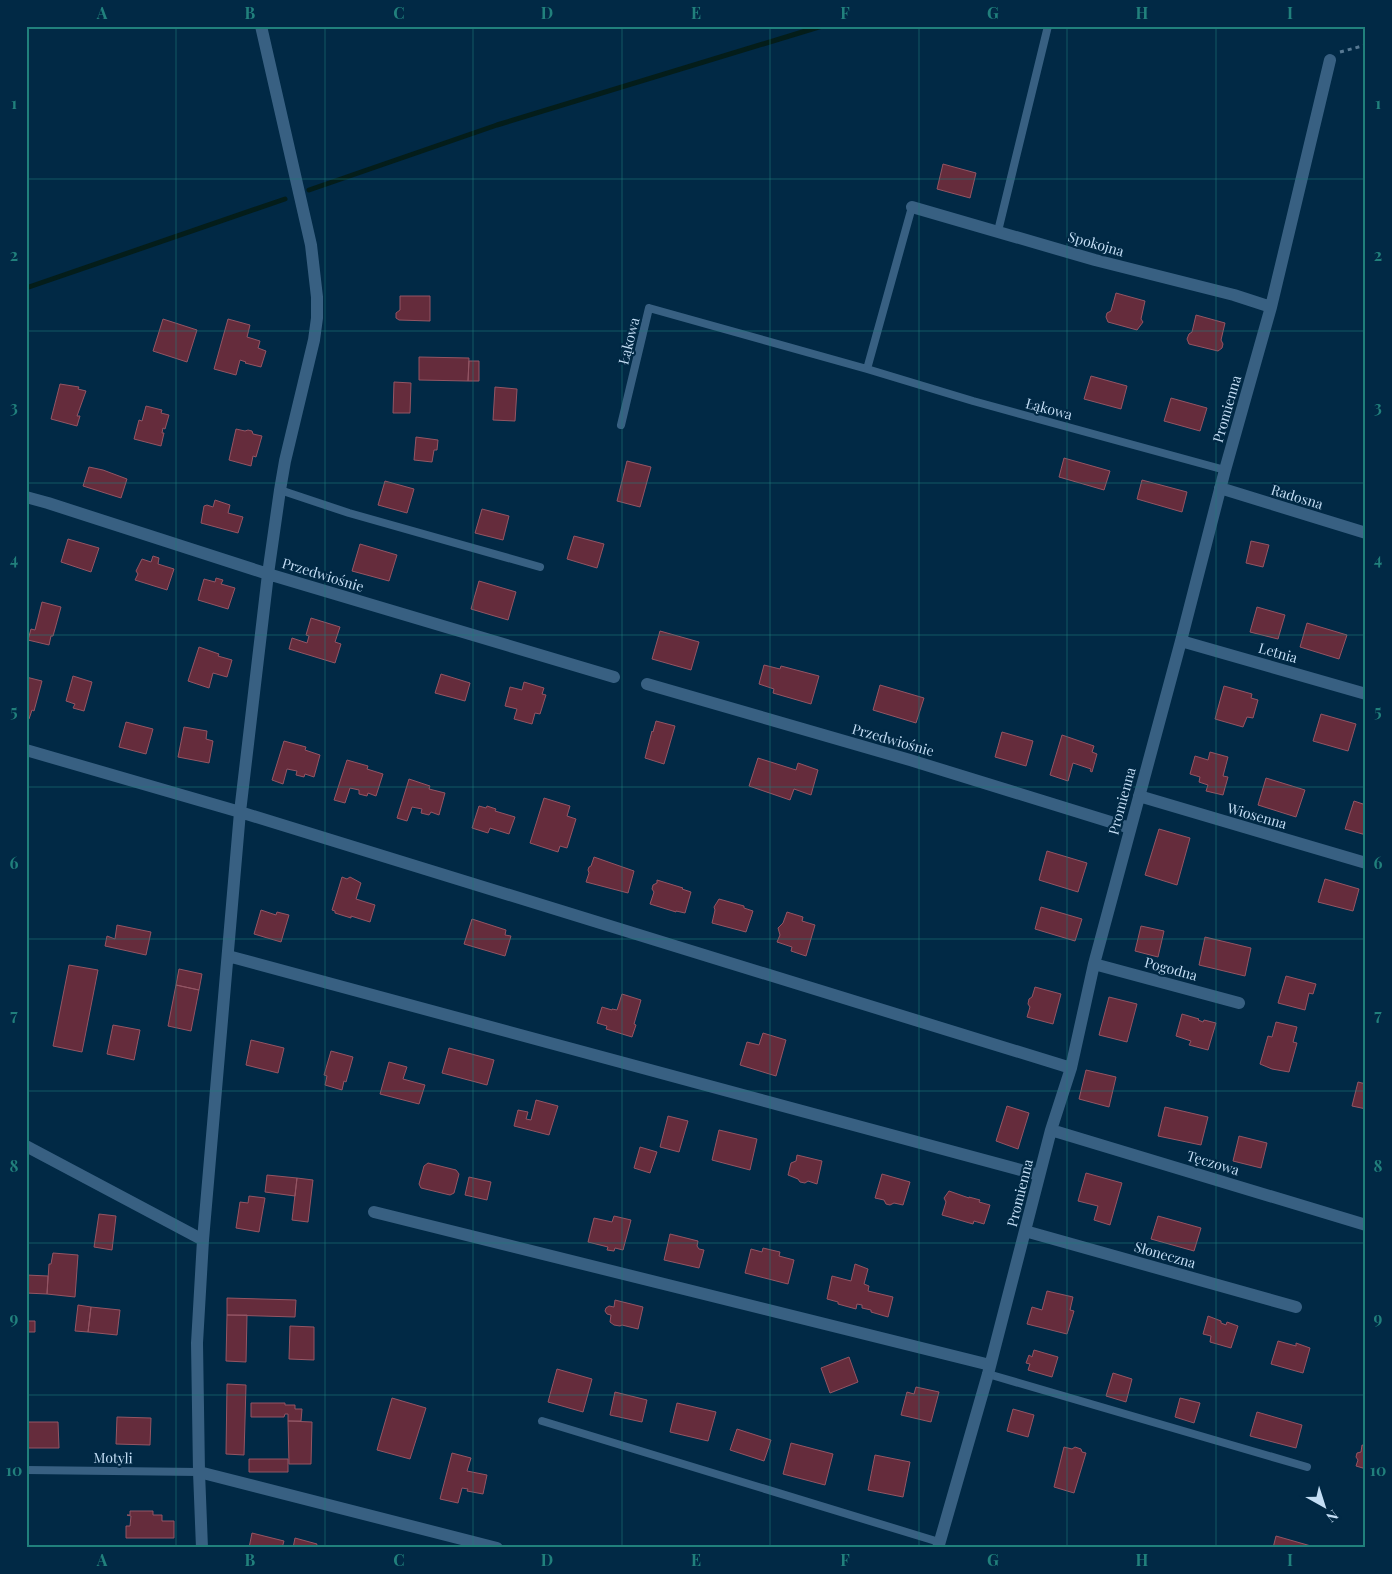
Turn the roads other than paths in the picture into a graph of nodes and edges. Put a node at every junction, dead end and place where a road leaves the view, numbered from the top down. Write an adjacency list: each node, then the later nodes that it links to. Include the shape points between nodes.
1 (261, 26): 11 (street, via 311,245 317,297 314,340)
2 (1048, 26): 5 (lane)
3 (1330, 60): 6 (street, Promienna)
4 (912, 207): 5 (street, Spokojna); 7 (lane)
5 (998, 231): 6 (street, Spokojna)
6 (1271, 307): 9 (street, Promienna)
7 (867, 369): 8 (lane, Łąkowa, via 649,308); 9 (lane, Łąkowa)
8 (621, 425)
9 (1225, 470): 10 (street, Promienna)
10 (1220, 488): 13 (street, Radosna); 16 (street, Promienna)
11 (280, 490): 14 (lane); 15 (street)
12 (26, 497): 15 (street, Przedwiośnie)
13 (1366, 533)
14 (540, 567)
15 (268, 574): 17 (street, Przedwiośnie); 22 (street)
16 (1181, 641): 19 (street, Letnia); 21 (street, Promienna)
17 (614, 677)
18 (647, 684): 23 (street, Przedwiośnie)
19 (1366, 694)
20 (26, 750): 22 (street)
21 (1139, 796): 23 (street, Promienna); 24 (street, Wiosenna)
22 (240, 812): 25 (street); 28 (street)
23 (1130, 828): 26 (street, Promienna)
24 (1366, 863)
25 (228, 956): 31 (street); 35 (street)
26 (1094, 964): 27 (street, Pogodna); 28 (street, Promienna)
27 (1239, 1003)
28 (1071, 1068): 29 (street, Promienna)
29 (1051, 1130): 31 (street, Promienna); 33 (street, Tęczowa)
30 (26, 1146): 35 (street)
31 (1039, 1175): 34 (street, Promienna)
32 (374, 1212): 37 (street)
33 (1366, 1225)
34 (1026, 1231): 36 (street, Słoneczna); 37 (street, Promienna)
35 (203, 1240): 41 (street, via 197,1343)
36 (1296, 1307)
37 (989, 1370): 39 (lane); 42 (street, Promienna)
38 (542, 1421): 42 (lane)
39 (1307, 1467)
40 (26, 1470): 41 (lane, Motyli)
41 (199, 1472): 43 (street); 44 (street)
42 (939, 1545)
43 (202, 1548)
44 (497, 1548)

